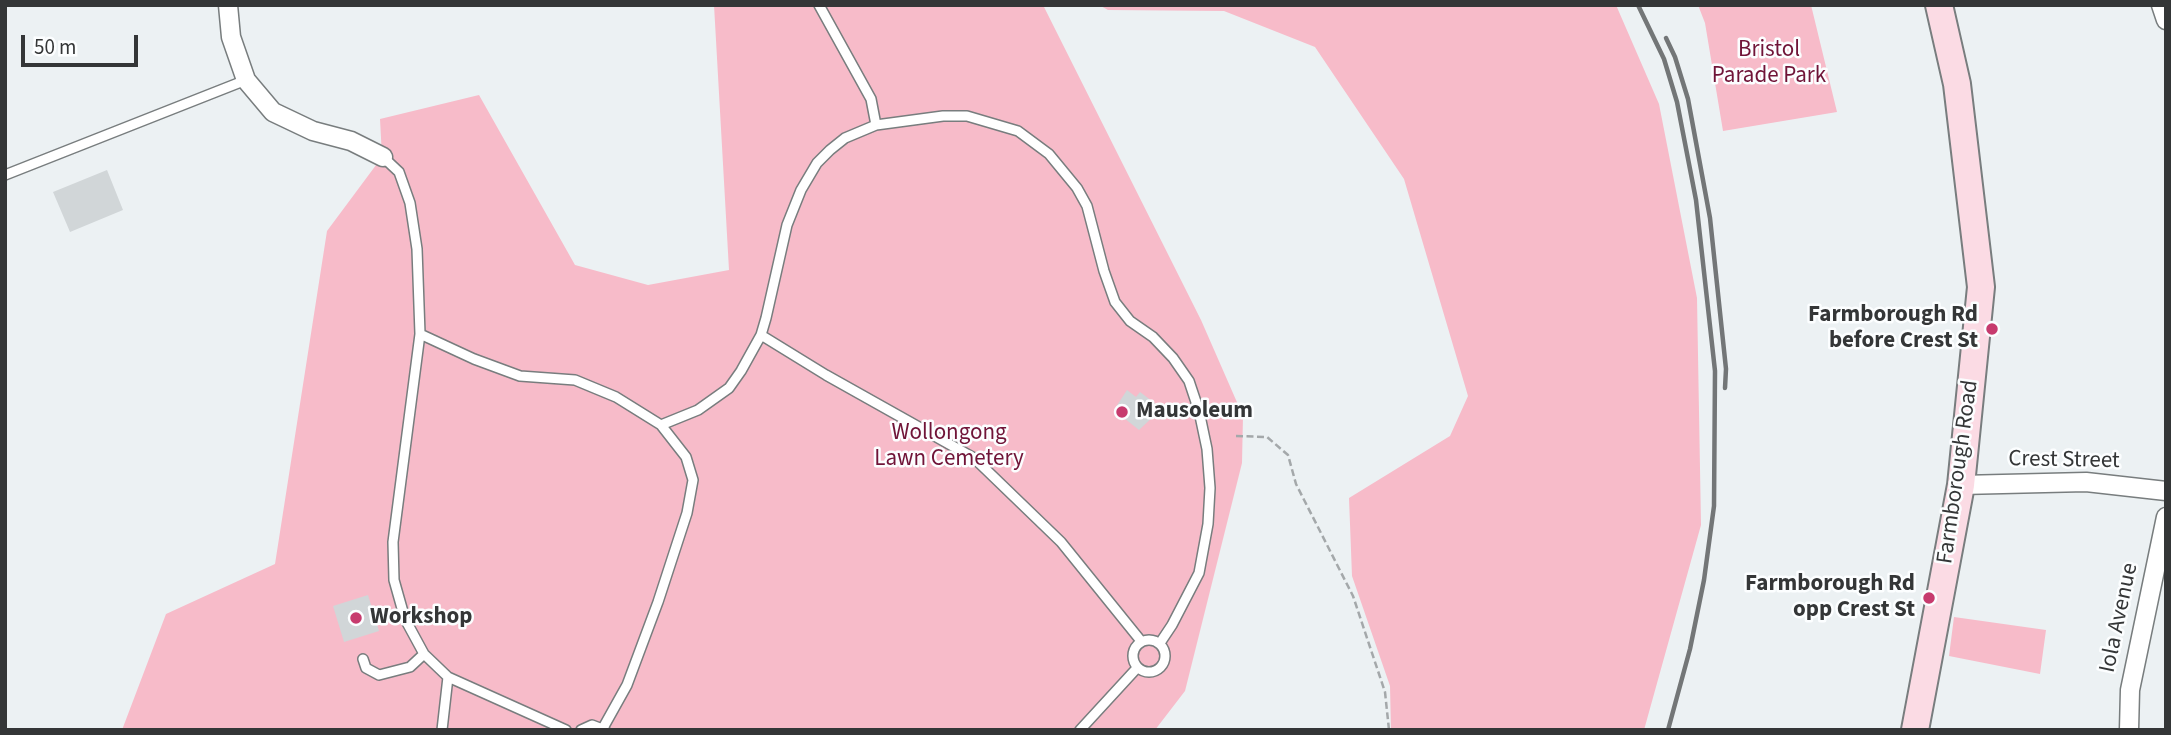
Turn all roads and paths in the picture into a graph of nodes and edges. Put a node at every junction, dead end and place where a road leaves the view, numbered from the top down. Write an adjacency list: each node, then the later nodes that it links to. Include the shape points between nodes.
1 (228, 5): 6 (street, via 231,37)
2 (819, 5): 7 (lane, via 871,99)
3 (1939, 5): 14 (street, Farmborough Road, via 1957,84 1981,287)
4 (2161, 5): 5 (street)
5 (2166, 20)
6 (246, 80): 8 (street, via 273,112); 9 (lane)
7 (876, 125): 11 (lane, via 830,150 801,190 787,225); 18 (lane, via 967,116 1018,131 1049,154 1087,206 1115,302 1174,358 1189,381 1207,449 1208,524 1199,573)
8 (383, 157): 10 (lane, via 399,172 410,203)
9 (5, 175)
10 (420, 334): 12 (lane, via 520,376 575,380 616,397); 19 (lane, via 393,542 394,580 405,619)
11 (761, 334): 12 (lane, via 729,388 698,410); 17 (lane, via 974,458 1061,542)
12 (661, 425): 23 (lane, via 686,457 693,480 687,513 658,602)
13 (1237, 436): 28 (path, via 1267,437 1288,455 1296,484 1353,596 1385,692)
14 (1961, 485): 15 (street, Crest Street, via 2086,482); 29 (street, Farmborough Road)
15 (2166, 491)
16 (2166, 517): 30 (street, Iola Avenue, via 2130,690)
17 (1141, 641): 18 (lane); 21 (lane, via 1132,654)
18 (1160, 643): 21 (lane, via 1165,655 1161,667 1149,673)
19 (424, 654): 20 (lane, via 410,667 379,675 366,668); 22 (lane)
20 (363, 659)
21 (1137, 668): 27 (lane)
22 (448, 677): 24 (lane); 25 (lane)
23 (604, 729): 26 (lane, via 592,724)
24 (442, 730)
25 (566, 730)
26 (581, 730)
27 (1080, 730)
28 (1389, 730)
29 (1915, 730)
30 (2129, 730)

